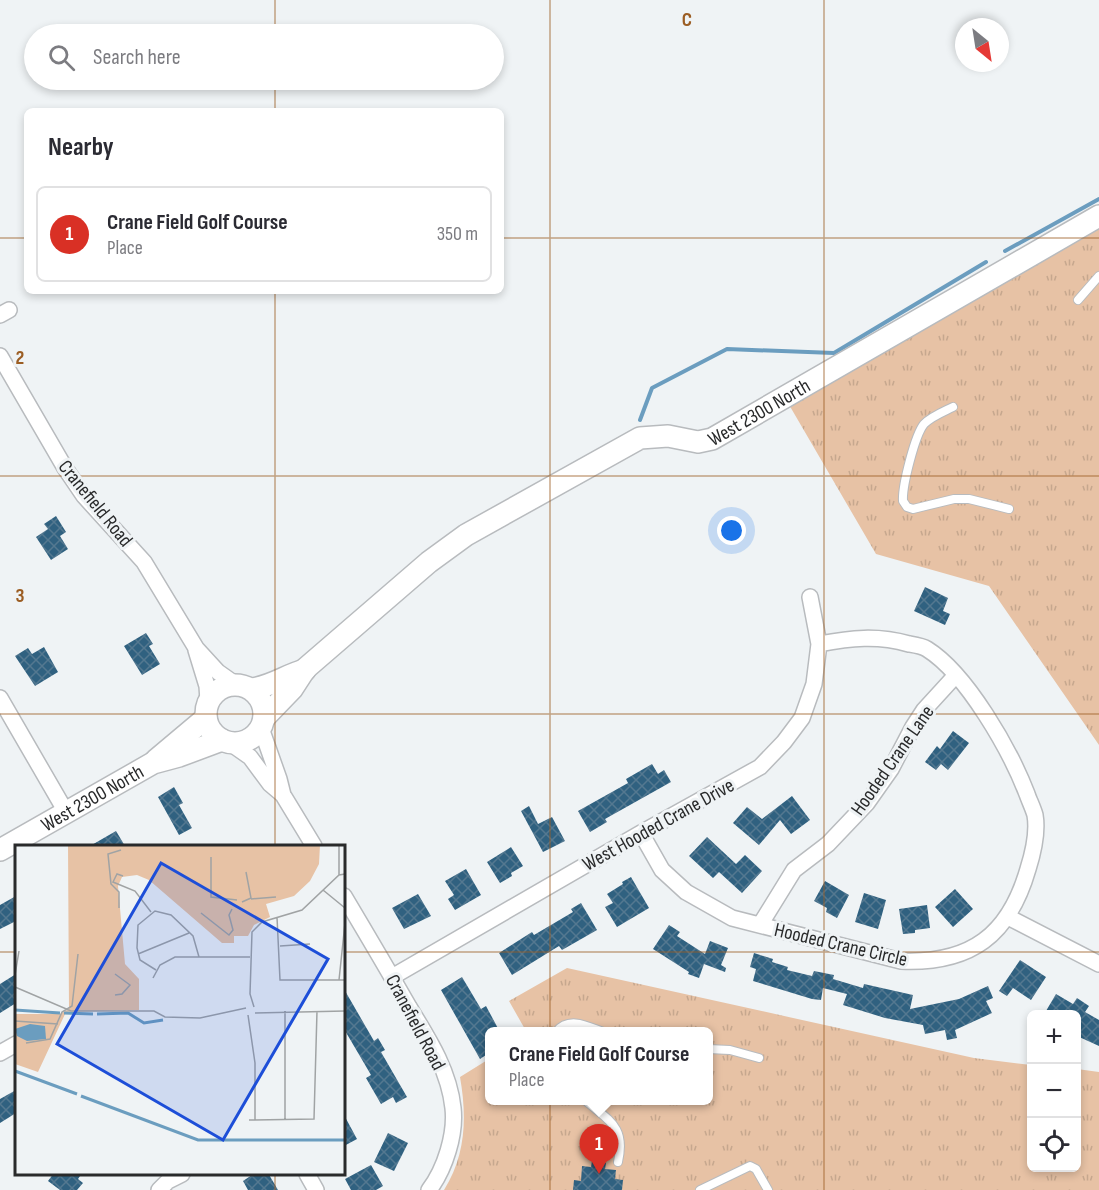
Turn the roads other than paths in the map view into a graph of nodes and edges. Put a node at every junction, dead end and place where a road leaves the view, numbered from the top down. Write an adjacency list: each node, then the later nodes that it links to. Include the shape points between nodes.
1 (1099, 216): 10 (street, West 2300 North, via 712,439 698,442 668,436 640,438 466,535 394,591)
2 (1099, 276): 3 (lane)
3 (1078, 300)
4 (0, 356): 9 (street, Cranefield Road, via 64,468 144,562)
5 (953, 407): 6 (lane, via 934,416 920,430 903,501 913,509 969,499)
6 (1009, 509)
7 (810, 597): 8 (street, West Hooded Crane Drive)
8 (819, 644): 11 (street, Hooded Crane Circle, via 854,638 892,639 925,648); 20 (street, West Hooded Crane Drive, via 814,684 802,718 784,742 760,767)
9 (196, 648): 12 (street, Cranefield Road, via 218,672); 14 (street, Cranefield Road, via 207,686)
10 (305, 669): 12 (street, via 275,683); 15 (street)
11 (956, 675): 24 (street, Hooded Crane Circle, via 976,700 1018,771 1035,816 1034,850 1022,891); 25 (street, Hooded Crane Lane, via 924,710 867,803 828,844 794,870)
12 (243, 686): 14 (street, via 219,689); 15 (street, via 262,701)
13 (0, 698): 19 (street)
14 (207, 710): 16 (street, via 208,727); 17 (street)
15 (263, 723): 16 (street, via 248,740); 18 (street)
16 (226, 742): 17 (street); 18 (street, via 250,757)
17 (153, 763): 19 (street, West 2300 North)
18 (283, 795): 21 (street)
19 (66, 812): 22 (street, West 2300 North)
20 (641, 833): 25 (street, Hooded Crane Circle, via 663,870 686,892 732,918); 27 (street, West Hooded Crane Drive)
21 (313, 845)
22 (0, 850)
23 (345, 898): 27 (street, Cranefield Road)
24 (1008, 917): 25 (street, Hooded Crane Circle, via 992,935 971,949 922,962 901,961); 26 (street)
25 (760, 925)
26 (1099, 964)
27 (392, 977): 40 (street, Cranefield Road, via 435,1052 448,1083 453,1109 451,1137 442,1167)
28 (560, 1027): 29 (lane, via 570,1023)
29 (585, 1027)
30 (15, 1045): 32 (street)
31 (713, 1049): 33 (lane)
32 (0, 1053)
33 (759, 1058)
34 (590, 1105): 35 (lane, via 616,1128 620,1140)
35 (618, 1162)
36 (178, 1175): 38 (street)
37 (308, 1175): 39 (street)
38 (159, 1190)
39 (316, 1190)
40 (429, 1190)
41 (700, 1190): 42 (lane, via 750,1166)
42 (768, 1190)

